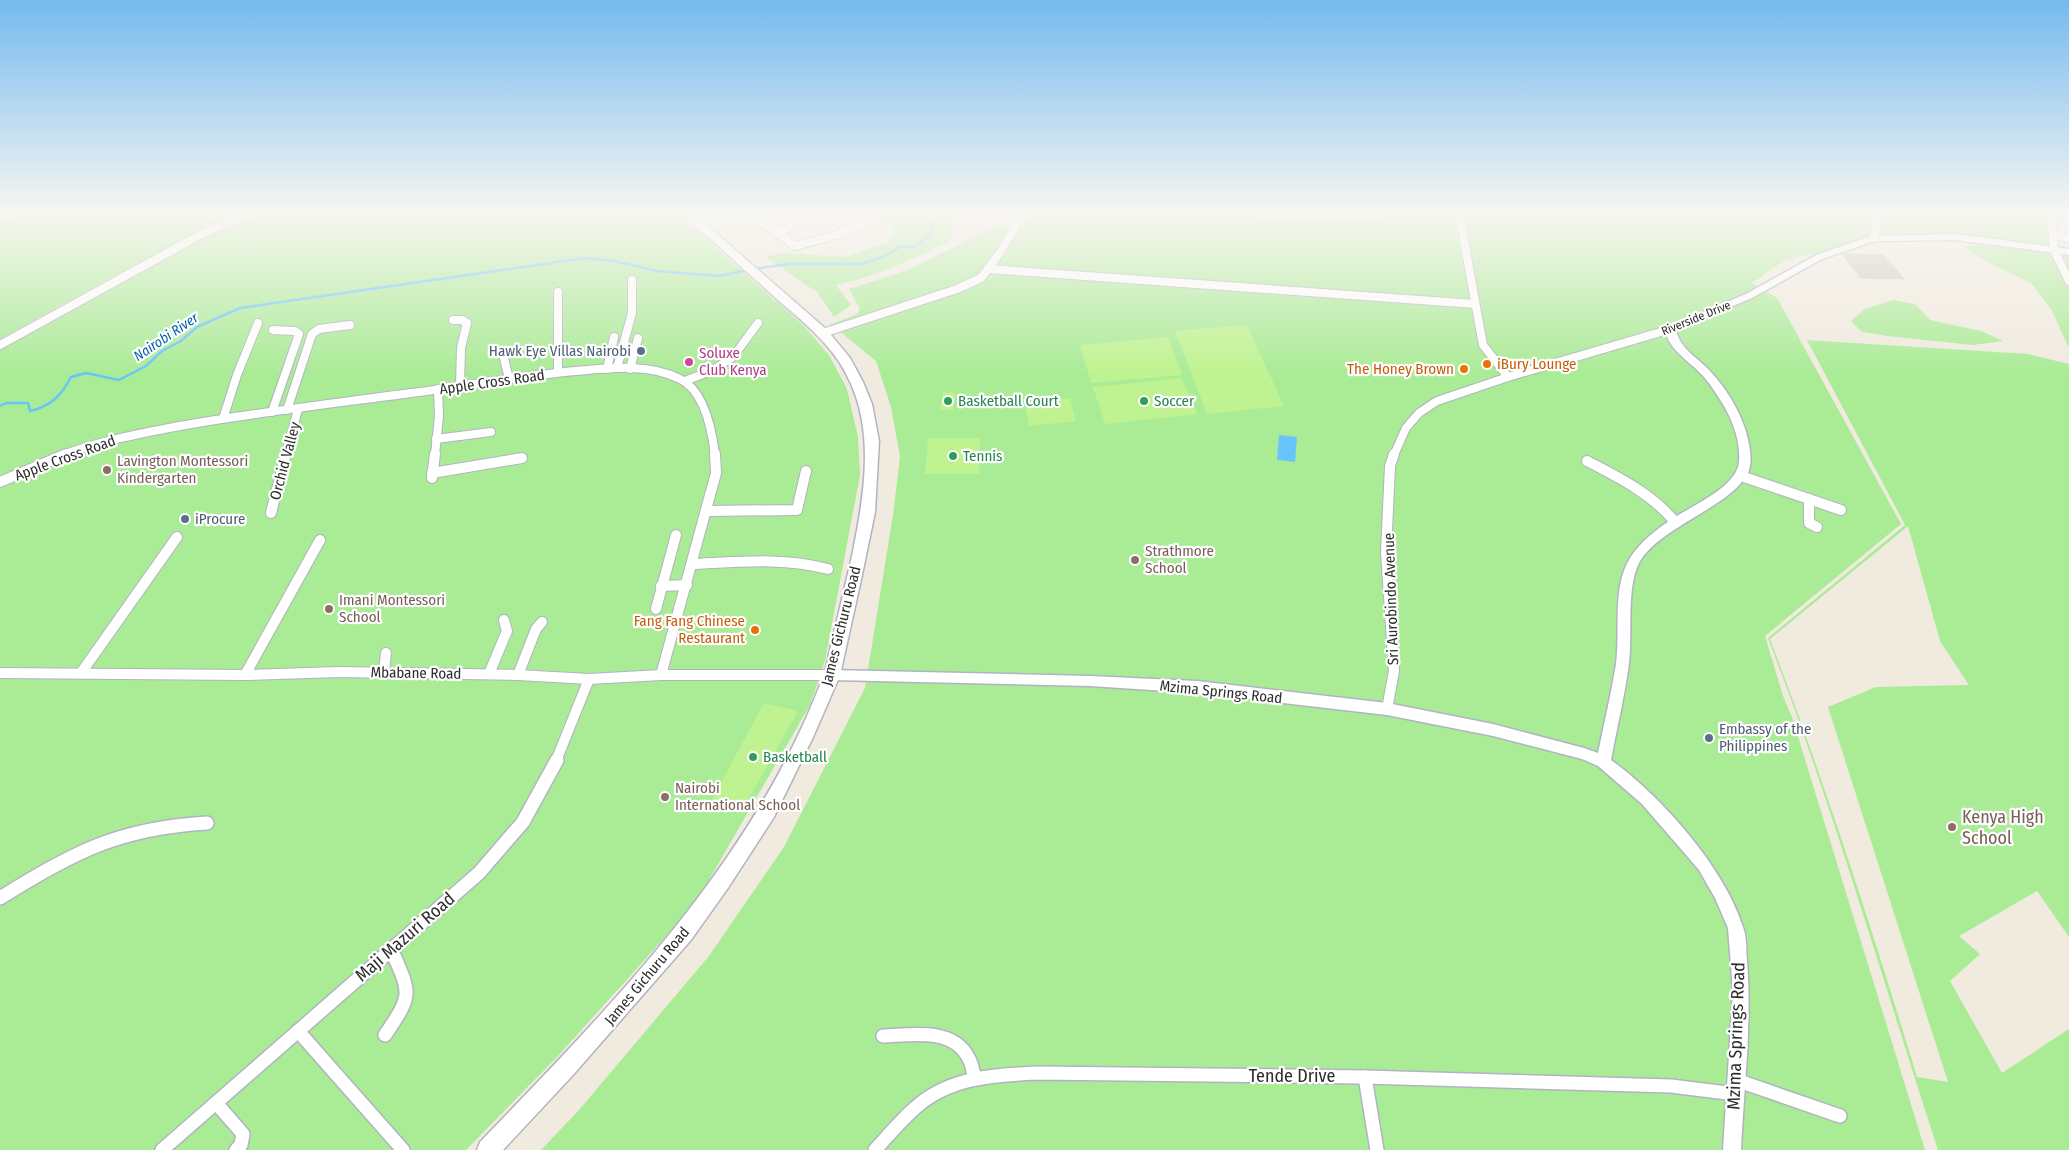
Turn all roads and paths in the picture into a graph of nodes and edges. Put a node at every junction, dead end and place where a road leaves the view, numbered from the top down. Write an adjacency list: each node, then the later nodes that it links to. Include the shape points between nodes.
1 (142, 267): 20 (street)
2 (747, 267): 17 (main road, James Gichuru Road)
3 (1468, 267): 10 (street)
4 (1800, 267): 15 (street, Riverside Drive, via 1749,296)
5 (2062, 267): 8 (street)
6 (989, 269): 10 (street); 17 (street, via 982,278 956,289)
7 (632, 280): 22 (street, via 635,298 629,333)
8 (2069, 281)
9 (558, 292): 24 (street)
10 (1475, 304): 25 (street, via 1483,345)
11 (453, 320): 28 (street, via 466,323 461,348)
12 (258, 323): 33 (street)
13 (758, 323): 27 (street, via 733,357 713,370)
14 (350, 325): 31 (street, via 319,329 312,334)
15 (1671, 329): 25 (street, Riverside Drive); 39 (street, via 1679,348 1704,371 1736,418 1742,434 1745,464)
16 (273, 330): 32 (street, via 299,334)
17 (823, 333): 65 (main road, James Gichuru Road, via 846,361 857,382 866,404 872,442 868,512)
18 (614, 337): 22 (street)
19 (638, 338): 23 (street)
20 (0, 345)
21 (503, 354): 26 (street)
22 (612, 368): 23 (street, Apple Cross Road); 24 (street, Apple Cross Road)
23 (630, 369): 27 (street, Apple Cross Road)
24 (558, 372): 26 (street, Apple Cross Road)
25 (1508, 377): 67 (street, Sri Aurobindo Avenue, via 1437,401 1419,413 1397,444 1390,466 1386,552 1394,671)
26 (509, 379): 28 (street, Apple Cross Road)
27 (685, 381): 43 (street, via 701,402 714,441 716,473)
28 (460, 386): 29 (street, Apple Cross Road)
29 (438, 389): 30 (street, Apple Cross Road); 35 (street)
30 (298, 409): 31 (street, Apple Cross Road); 44 (street, Orchid Valley)
31 (287, 410): 32 (street, Apple Cross Road)
32 (272, 412): 33 (street, Apple Cross Road)
33 (223, 419): 40 (street, Apple Cross Road, via 102,442)
34 (491, 432): 35 (street)
35 (436, 439): 36 (street, via 432,475)
36 (522, 458)
37 (1587, 461): 45 (street, via 1643,491)
38 (806, 471): 43 (street, via 797,510)
39 (1741, 476): 41 (street); 45 (street, via 1725,491)
40 (0, 482)
41 (1809, 499): 42 (street); 46 (street, via 1809,523)
42 (1841, 510)
43 (706, 511): 50 (street)
44 (271, 512)
45 (1676, 523): 68 (street, via 1637,557 1629,575 1624,651)
46 (1817, 527)
47 (676, 535): 53 (street)
48 (177, 537): 60 (street)
49 (320, 540): 62 (street)
50 (692, 564): 51 (street, via 796,562); 52 (street)
51 (828, 569)
52 (687, 585): 53 (street); 64 (street)
53 (661, 586): 54 (street)
54 (656, 609)
55 (504, 620): 61 (street, via 507,631)
56 (542, 622): 63 (street, via 536,628)
57 (386, 653): 58 (street)
58 (384, 672): 61 (street, Mbabane Road); 62 (street, Mbabane Road)
59 (0, 673): 60 (street, Mbabane Road)
60 (81, 673): 62 (street, Mbabane Road)
61 (489, 674): 63 (street, Mbabane Road)
62 (245, 675)
63 (518, 675): 66 (street, Mbabane Road)
64 (661, 675): 65 (street, Mbabane Road); 66 (street, Mbabane Road)
65 (832, 675): 67 (street, Mzima Springs Road, via 1126,683); 83 (main road, James Gichuru Road, via 768,811 721,882 684,933 615,1014)
66 (589, 679): 71 (street, Maji Mazuri Road, via 559,755 528,815 479,873)
67 (1387, 709): 68 (street, Mzima Springs Road, via 1493,730)
68 (1603, 762): 77 (street, Mzima Springs Road, via 1647,799 1704,865 1736,928 1741,991)
69 (208, 823): 70 (street, via 151,828 95,844)
70 (0, 898)
71 (391, 950): 72 (street, Maji Mazuri Road); 73 (street, via 407,998)
72 (298, 1031): 78 (street, Maji Mazuri Road); 82 (street)
73 (386, 1035)
74 (883, 1036): 76 (street, via 935,1035 949,1038 968,1055)
75 (1365, 1077): 76 (street, Tende Drive, via 1038,1073); 77 (street, Tende Drive); 85 (street)
76 (975, 1078): 84 (street, Tende Drive, via 929,1096)
77 (1735, 1087): 79 (street, Tende Drive); 86 (street, Mzima Springs Road)
78 (216, 1104): 80 (street, Maji Mazuri Road); 81 (street, via 243,1134 241,1145)
79 (1840, 1116)
80 (162, 1150)
81 (236, 1150)
82 (403, 1150)
83 (488, 1150)
84 (875, 1150)
85 (1377, 1150)
86 (1732, 1150)

